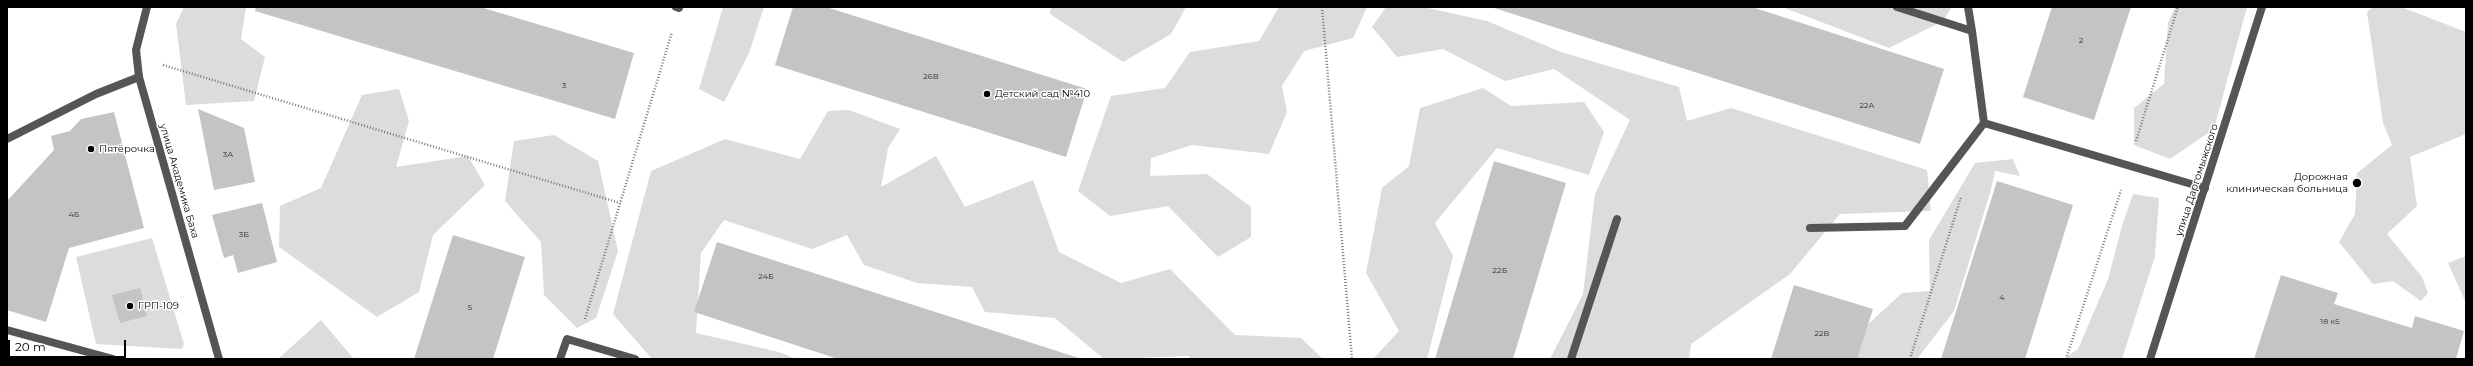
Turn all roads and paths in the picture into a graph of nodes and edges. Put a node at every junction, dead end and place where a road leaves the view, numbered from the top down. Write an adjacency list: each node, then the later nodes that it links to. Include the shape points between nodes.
1 (147, 7): 9 (street, улица Академика Баха, via 136,50)
2 (678, 7): 14 (path)
3 (1322, 7): 23 (path)
4 (1897, 7): 7 (street)
5 (1968, 7): 7 (street)
6 (2262, 7): 12 (street, улица Даргомыжского)
7 (1972, 31): 10 (street)
8 (159, 64): 14 (path)
9 (139, 77): 11 (street, via 96,94); 20 (street, улица Академика Баха)
10 (1984, 123): 12 (street); 16 (street, via 1905,226)
11 (7, 139)
12 (2205, 188): 26 (street, улица Даргомыжского)
13 (1962, 192): 25 (path)
14 (620, 203): 18 (path)
15 (1617, 219): 24 (street)
16 (1810, 228)
17 (7, 330): 19 (street)
18 (578, 342): 21 (street, via 567,338); 22 (street)
19 (113, 359)
20 (219, 359)
21 (560, 359)
22 (635, 359)
23 (1352, 359)
24 (1571, 359)
25 (1910, 359)
26 (2150, 359)

